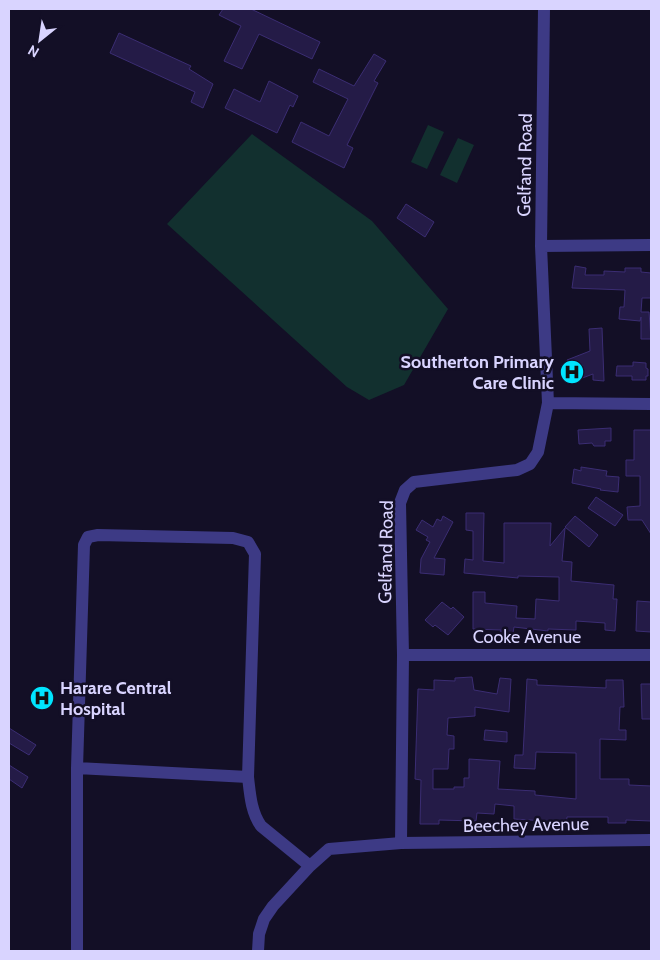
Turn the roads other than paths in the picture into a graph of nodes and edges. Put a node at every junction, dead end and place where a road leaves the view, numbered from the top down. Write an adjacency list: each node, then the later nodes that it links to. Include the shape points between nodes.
1 (544, 9): 3 (street, Gelfand Road)
2 (651, 245): 3 (street)
3 (541, 246): 4 (street, Gelfand Road)
4 (548, 403): 5 (street); 6 (street, Gelfand Road, via 538,452 530,464 517,470 414,482 405,490 400,503)
5 (651, 404)
6 (403, 655): 7 (street, Cooke Avenue); 11 (street, Gelfand Road)
7 (651, 655)
8 (77, 768): 9 (street); 9 (street, via 84,545 88,538 98,535 233,538 248,542 255,554); 13 (street)
9 (248, 777): 12 (street, via 254,813 260,826)
10 (651, 840): 11 (street, Beechey Avenue)
11 (402, 843): 12 (street, Beechey Avenue, via 329,849)
12 (310, 866): 14 (street, Beechey Avenue, via 264,919)
13 (77, 951)
14 (258, 951)

